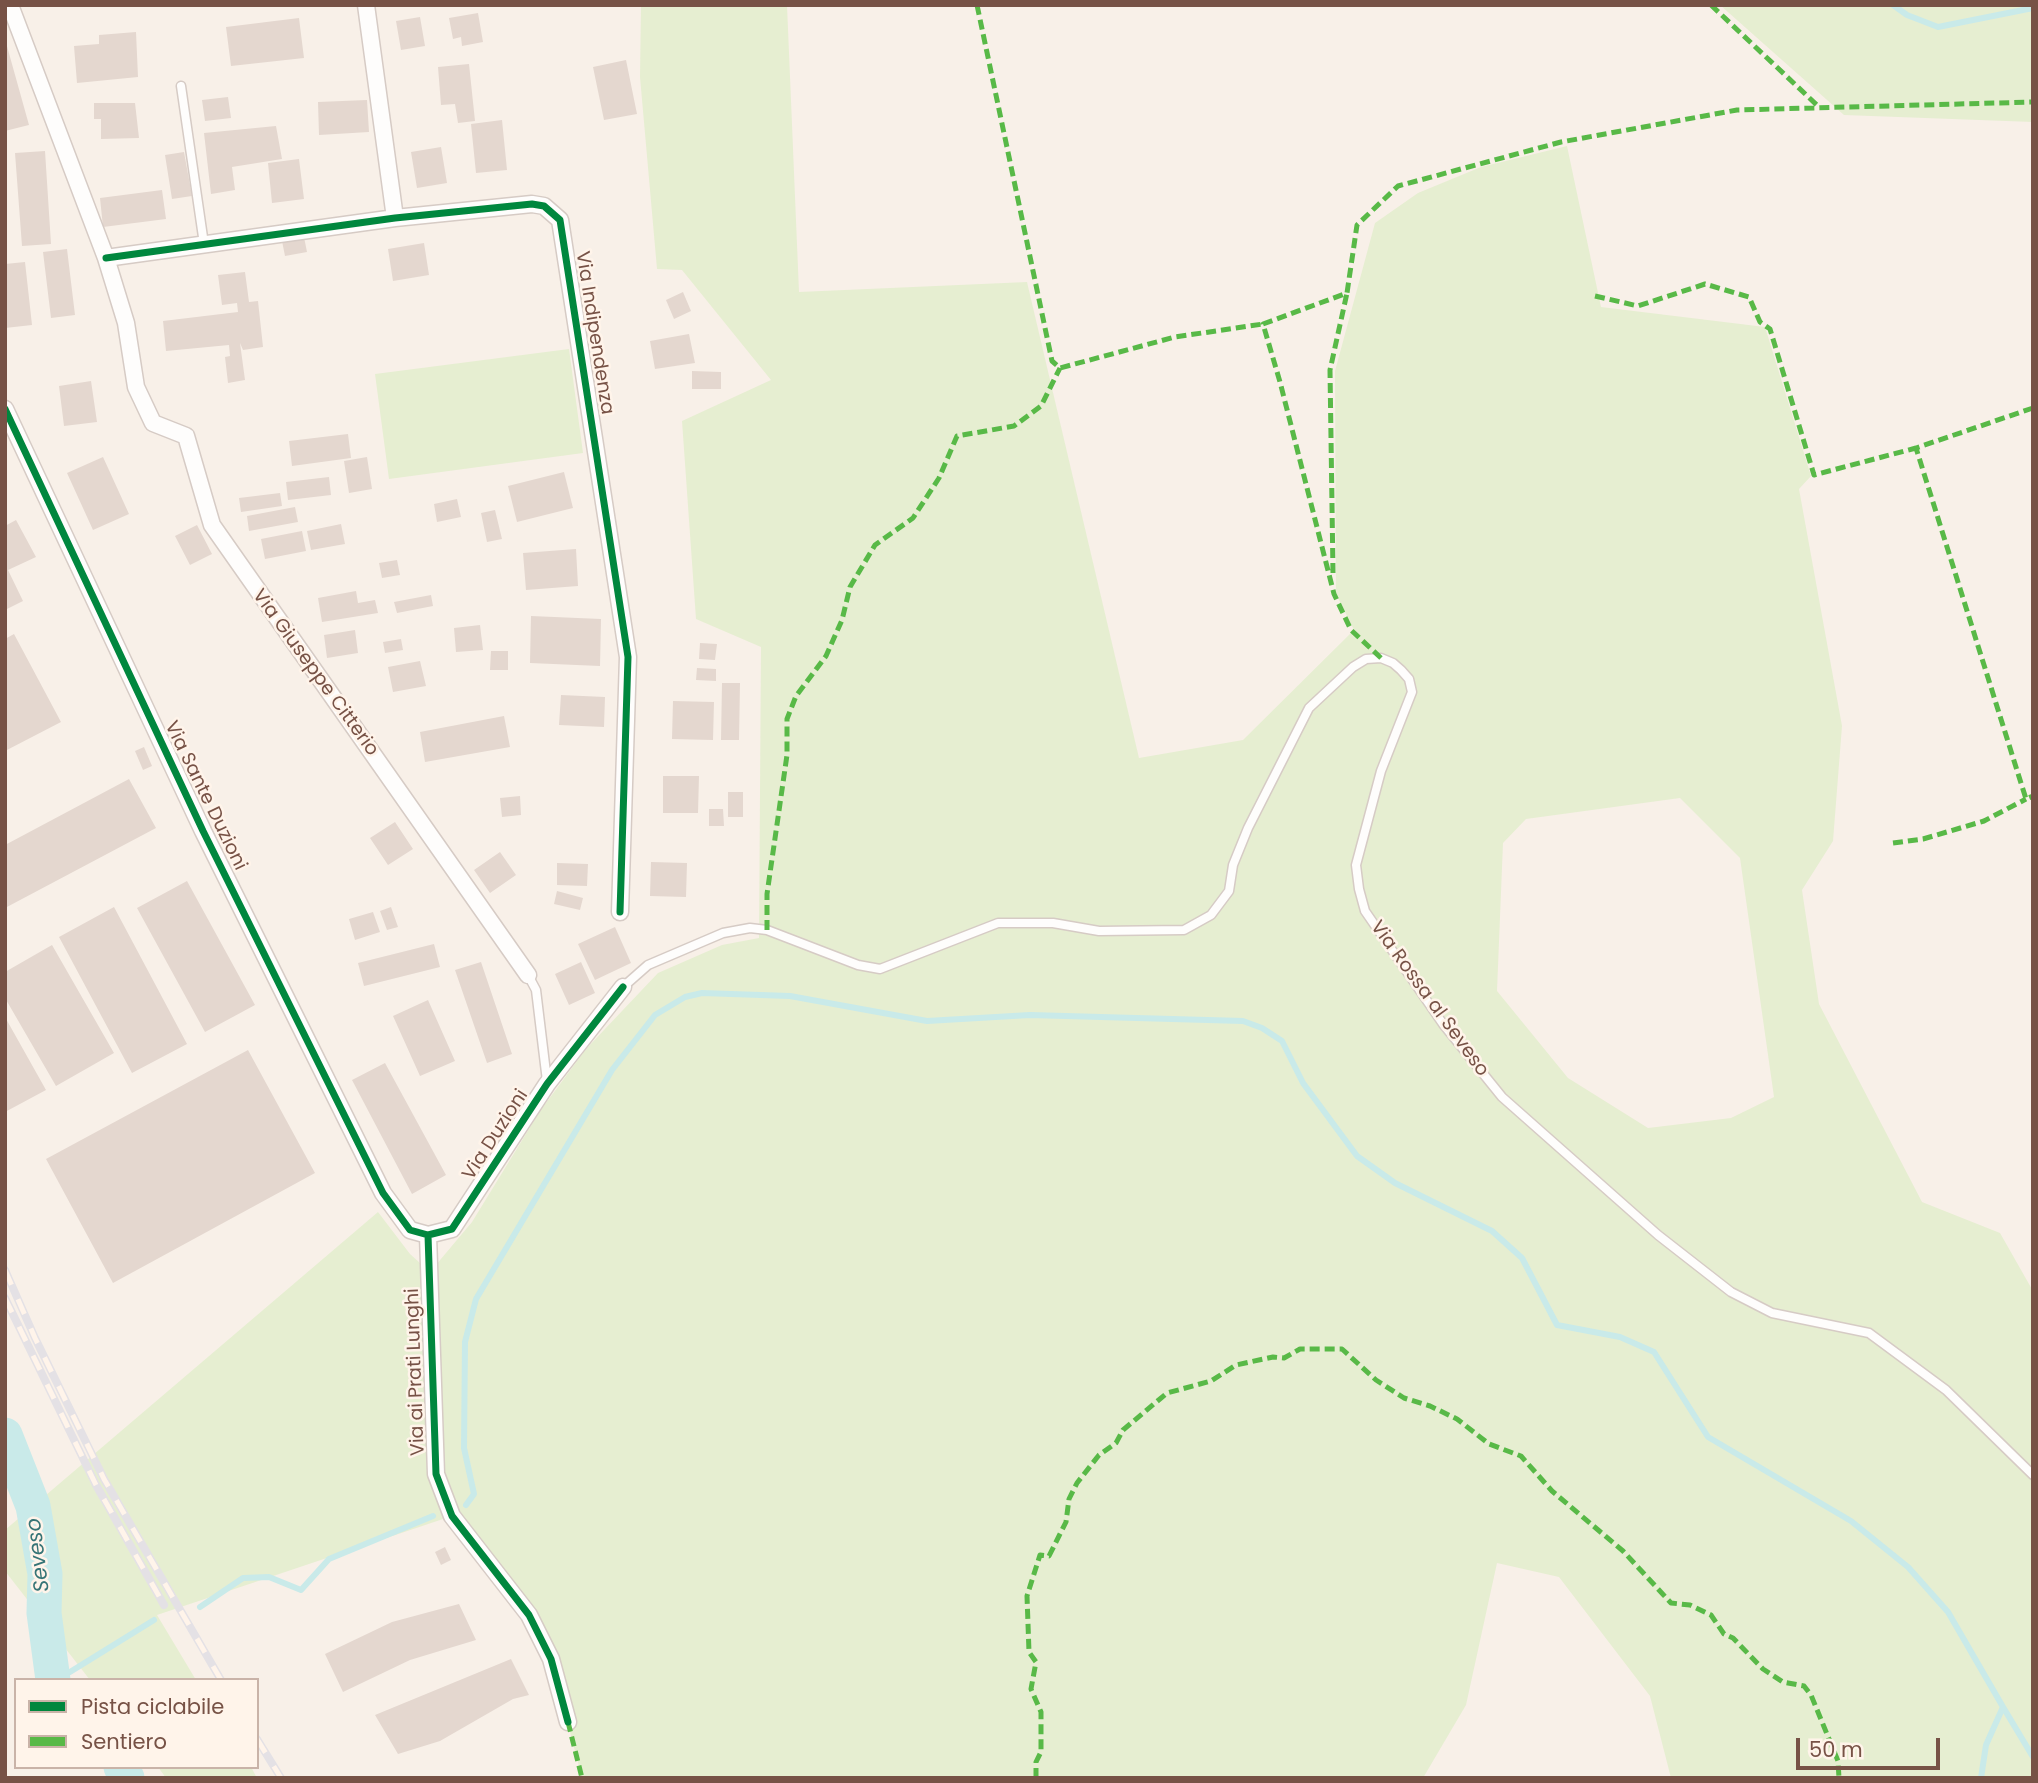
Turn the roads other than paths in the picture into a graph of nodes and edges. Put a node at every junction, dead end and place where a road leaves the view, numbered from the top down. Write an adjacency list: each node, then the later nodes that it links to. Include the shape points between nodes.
1 (10, 5): 6 (street)
2 (366, 5): 4 (street)
3 (181, 86): 5 (lane)
4 (395, 218): 5 (street, Via Indipendenza); 8 (street, Via Indipendenza, via 532,204 544,206 560,220 628,657)
5 (204, 244): 6 (street, Via Indipendenza)
6 (106, 258): 9 (street, Via Giuseppe Citterio, via 126,323 136,387 152,423 186,436 212,526)
7 (5, 409): 12 (street, Via Sante Duzioni, via 203,831 383,1193 410,1230)
8 (620, 912)
9 (528, 975): 11 (lane, Via Giuseppe Citterio, via 536,990)
10 (623, 988): 11 (street, Via Duzioni); 13 (lane, Via Rossa al Seveso, via 648,965 723,933 750,928 880,970 998,923 1053,923 1099,931 1184,930 1211,915 1228,891 1248,828 1309,708 1353,667 1366,659 1381,658 1401,670 1412,692 1378,784 1356,865 1359,889 1365,911 1443,1024 1502,1097 1648,1226 1731,1292 1772,1313 1869,1334 1946,1390)
11 (547, 1084): 12 (street, Via Duzioni, via 462,1217 452,1228)
12 (428, 1236): 14 (street, Via ai Prati Lunghi, via 436,1474 452,1516 529,1615 551,1659)
13 (2033, 1475)
14 (568, 1722)

